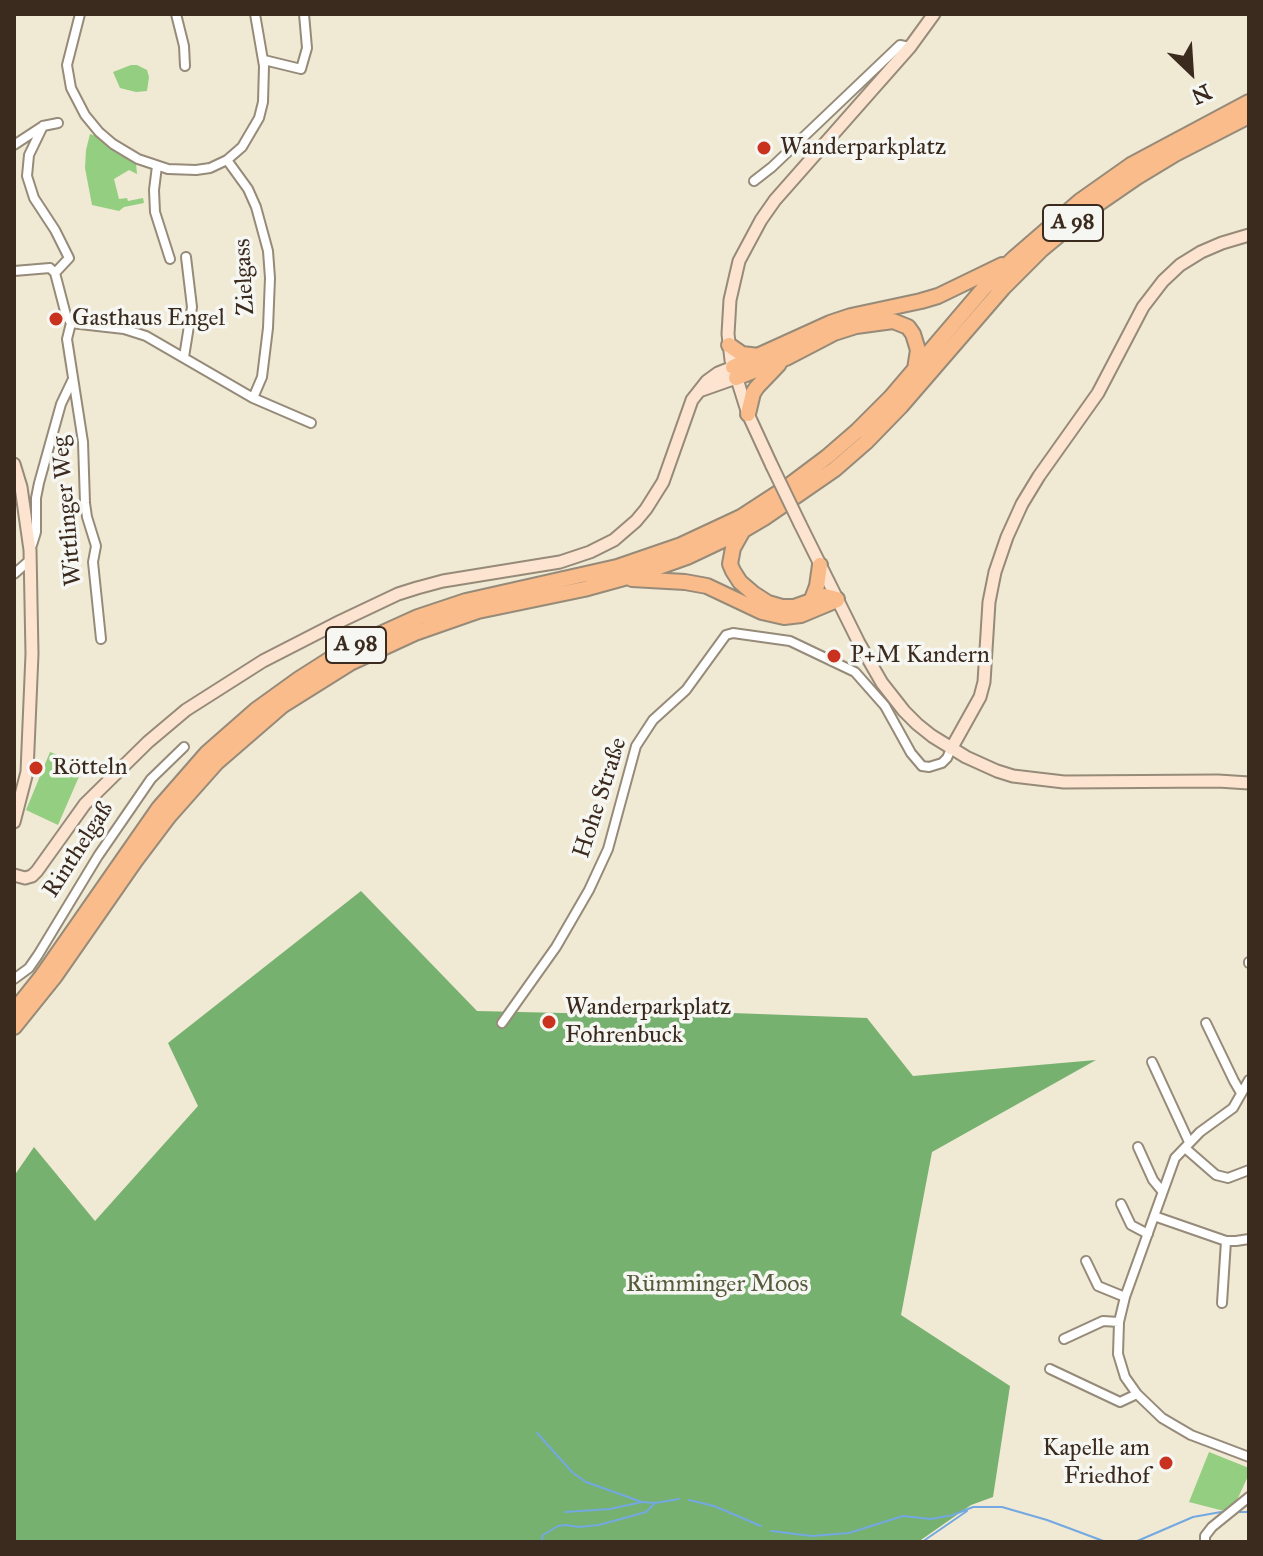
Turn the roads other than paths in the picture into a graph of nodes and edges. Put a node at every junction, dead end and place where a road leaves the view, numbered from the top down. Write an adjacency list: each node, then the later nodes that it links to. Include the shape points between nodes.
1 (80, 14): 16 (street, via 67,65 75,98 113,144)
2 (176, 14): 8 (street)
3 (255, 14): 7 (street)
4 (304, 14): 7 (street, via 307,48 301,69)
5 (934, 14): 6 (street)
6 (910, 47): 17 (street, via 900,45); 25 (street, via 761,220 733,280)
7 (264, 60): 14 (street, via 259,118 242,147)
8 (185, 66)
9 (1249, 102): 21 (highway, A 98, via 1131,165)
10 (1249, 116): 36 (highway, A 98, via 1150,169 1089,210 1003,288 866,442)
11 (58, 123): 12 (street)
12 (43, 126): 13 (street); 15 (street)
13 (14, 146): 15 (street, via 23,151)
14 (227, 160): 16 (street, via 196,170); 32 (street, Zielgass, via 248,189 268,251 268,328 262,377)
15 (27, 164): 23 (street, via 30,190 69,258)
16 (157, 166): 20 (street, via 155,212)
17 (754, 181)
18 (1249, 235): 45 (street, via 1201,252 1163,281 1143,307 1098,393 1022,504 995,572 980,697)
19 (186, 257): 27 (street, via 192,307)
20 (170, 259)
21 (1013, 259): 26 (highway, via 938,296 830,323); 29 (highway, A 98)
22 (14, 271): 23 (street, via 50,268)
23 (55, 273): 24 (street)
24 (71, 323): 27 (street, via 124,329); 31 (street, Wittlinger Weg, via 67,339)
25 (729, 345): 26 (highway); 30 (street)
26 (759, 356): 30 (highway)
27 (184, 357): 32 (street)
28 (786, 358): 29 (highway, via 834,333 893,321 913,334 918,350); 30 (highway); 33 (highway, via 757,387)
29 (915, 369): 46 (highway, A 98, via 827,457 741,517 639,560 466,601 386,630 343,651 256,710)
30 (734, 372): 33 (street); 50 (street, via 718,373 698,392 663,482 641,515 614,540 560,562 417,588 263,661 165,727 85,804 32,876)
31 (72, 380): 37 (street, via 39,483); 43 (street, Wittlinger Weg, via 83,442 85,503 96,546)
32 (253, 398): 34 (street)
33 (748, 414): 38 (street, bridge)
34 (311, 423)
35 (14, 464): 37 (street)
36 (742, 531): 40 (highway, A 98); 41 (highway, via 730,555 740,582 782,607)
37 (30, 555): 39 (street); 49 (street, via 30,743)
38 (820, 565): 41 (highway); 42 (street)
39 (14, 574)
40 (622, 579): 42 (highway, via 707,586 784,617); 46 (highway, A 98, via 478,611 383,646 327,676)
41 (812, 599): 42 (highway)
42 (837, 600): 45 (street, via 892,697)
43 (101, 639)
44 (184, 747): 51 (street, Rinthelgaß, via 151,779 38,955)
45 (951, 749): 48 (street, via 1013,776 1064,782); 53 (street, Hohe Straße, via 942,763 922,766 885,706 855,672 790,641 726,635 636,746 608,849 589,890)
46 (211, 758): 47 (highway, A 98)
47 (197, 774): 52 (highway, A 98, via 144,828); 55 (highway, A 98)
48 (1249, 783)
49 (14, 822)
50 (14, 875)
51 (14, 979)
52 (14, 1011)
53 (502, 1023)
54 (1206, 1023): 58 (street)
55 (14, 1027)
56 (1152, 1062): 59 (street)
57 (1249, 1080): 58 (street)
58 (1241, 1093): 59 (street, via 1233,1108)
59 (1187, 1145): 61 (street, via 1216,1175 1228,1178); 62 (street, via 1175,1158)
60 (1138, 1147): 62 (street)
61 (1249, 1170)
62 (1162, 1191): 64 (street)
63 (1121, 1204): 65 (street, via 1131,1225)
64 (1154, 1216): 65 (street); 67 (street)
65 (1148, 1234): 69 (street)
66 (1249, 1239): 67 (street)
67 (1226, 1241): 70 (street)
68 (1086, 1261): 69 (street, via 1098,1286)
69 (1125, 1297): 71 (street)
70 (1222, 1303)
71 (1119, 1322): 72 (street, via 1103,1321); 74 (street, via 1118,1354)
72 (1064, 1339)
73 (1050, 1369): 74 (street, via 1120,1402)
74 (1137, 1394): 75 (street, via 1191,1435)
75 (1249, 1457)
76 (1249, 1497): 77 (street, via 1212,1527)
77 (1205, 1542)

